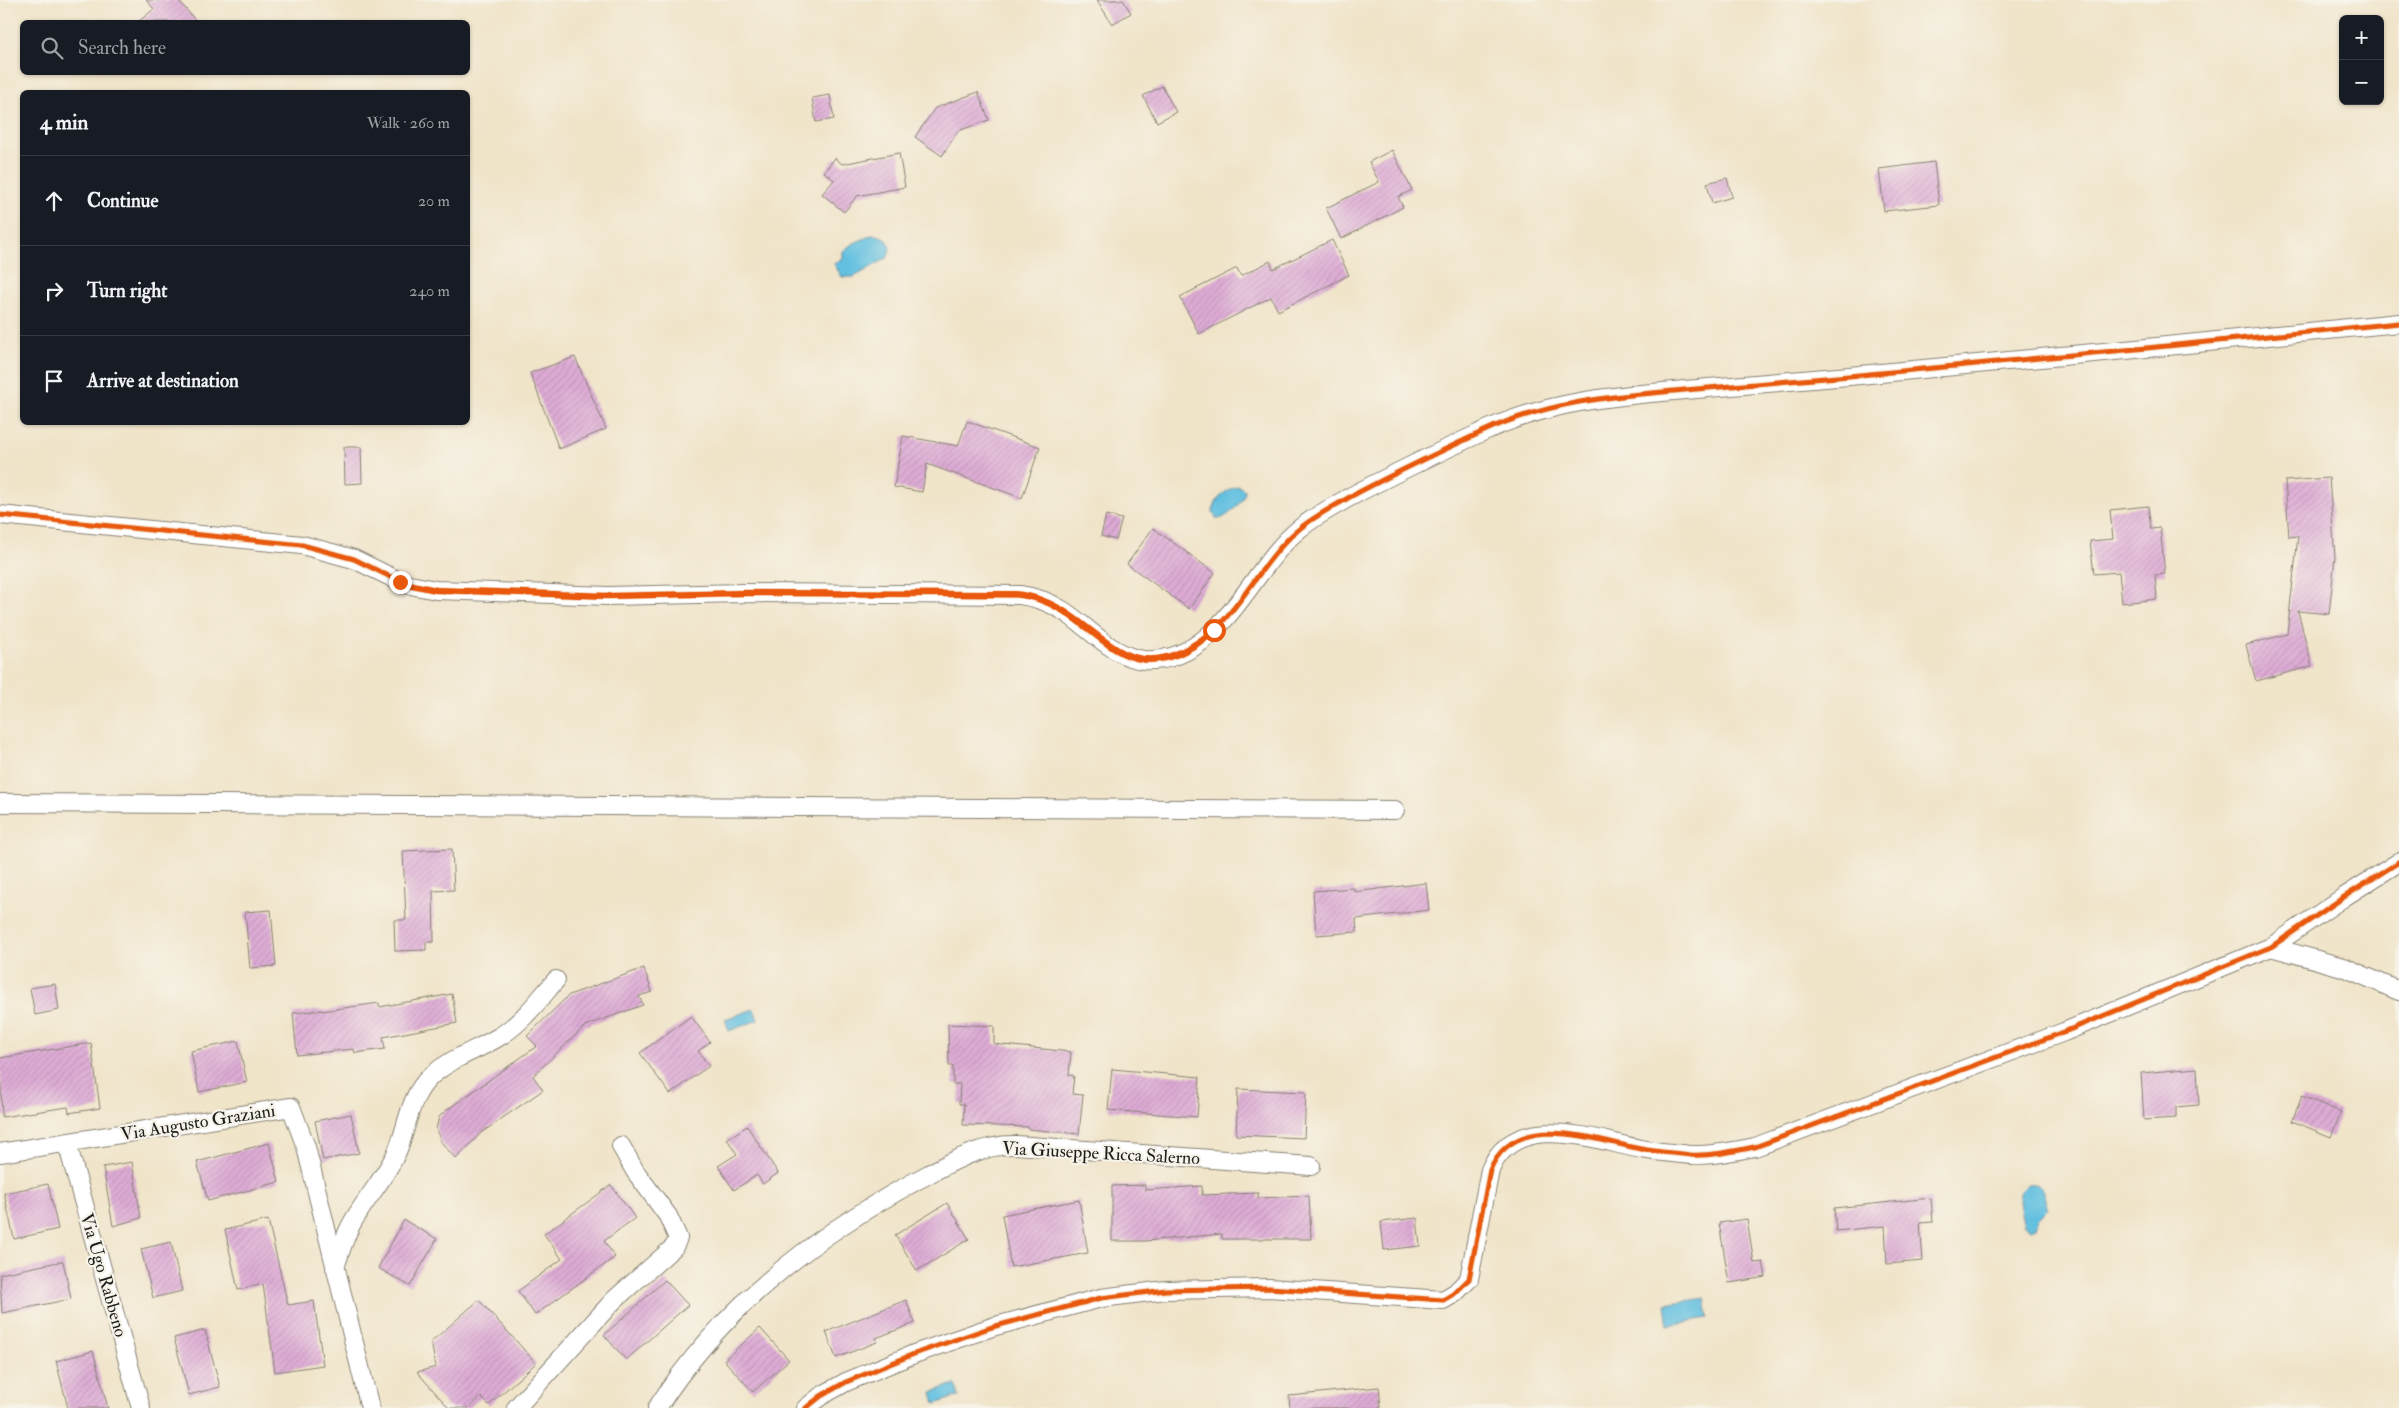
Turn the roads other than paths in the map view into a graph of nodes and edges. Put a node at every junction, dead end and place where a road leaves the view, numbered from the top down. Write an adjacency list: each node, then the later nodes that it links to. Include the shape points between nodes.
1 (2399, 323): 2 (street, via 1606,396 1546,408 1484,431 1382,480 1310,520 1275,552 1237,605 1214,630 1176,654 1154,660 1124,654 1059,608 1040,599 1020,595 744,593 608,596 436,590 405,584 354,560 302,545)
2 (0, 515)
3 (0, 803): 4 (street)
4 (1395, 810)
5 (2399, 862): 6 (street)
6 (2271, 947): 8 (street, via 2329,962); 18 (street, via 2064,1032 1755,1147 1692,1155 1643,1150 1562,1133 1536,1134 1517,1140 1498,1155 1490,1170 1469,1279 1443,1300 1269,1288 1166,1290 1101,1298 1022,1318 922,1351 846,1382)
7 (556, 980): 13 (street, via 505,1032 444,1065 422,1087 414,1100 396,1154 379,1186 354,1218)
8 (2399, 991)
9 (67, 1143): 11 (street, Via Augusto Graziani); 13 (street, Via Augusto Graziani, via 291,1107 306,1147); 14 (street, Via Ugo Rabbeno)
10 (621, 1146): 16 (street, via 668,1216 678,1238 674,1247 614,1300)
11 (0, 1153)
12 (1311, 1166): 17 (street, Via Giuseppe Ricca Salerno, via 1016,1145 970,1154 874,1205 785,1266 727,1318)
13 (335, 1268): 15 (street, Via Augusto Graziani)
14 (141, 1408)
15 (370, 1408)
16 (516, 1408)
17 (657, 1408)
18 (806, 1408)

